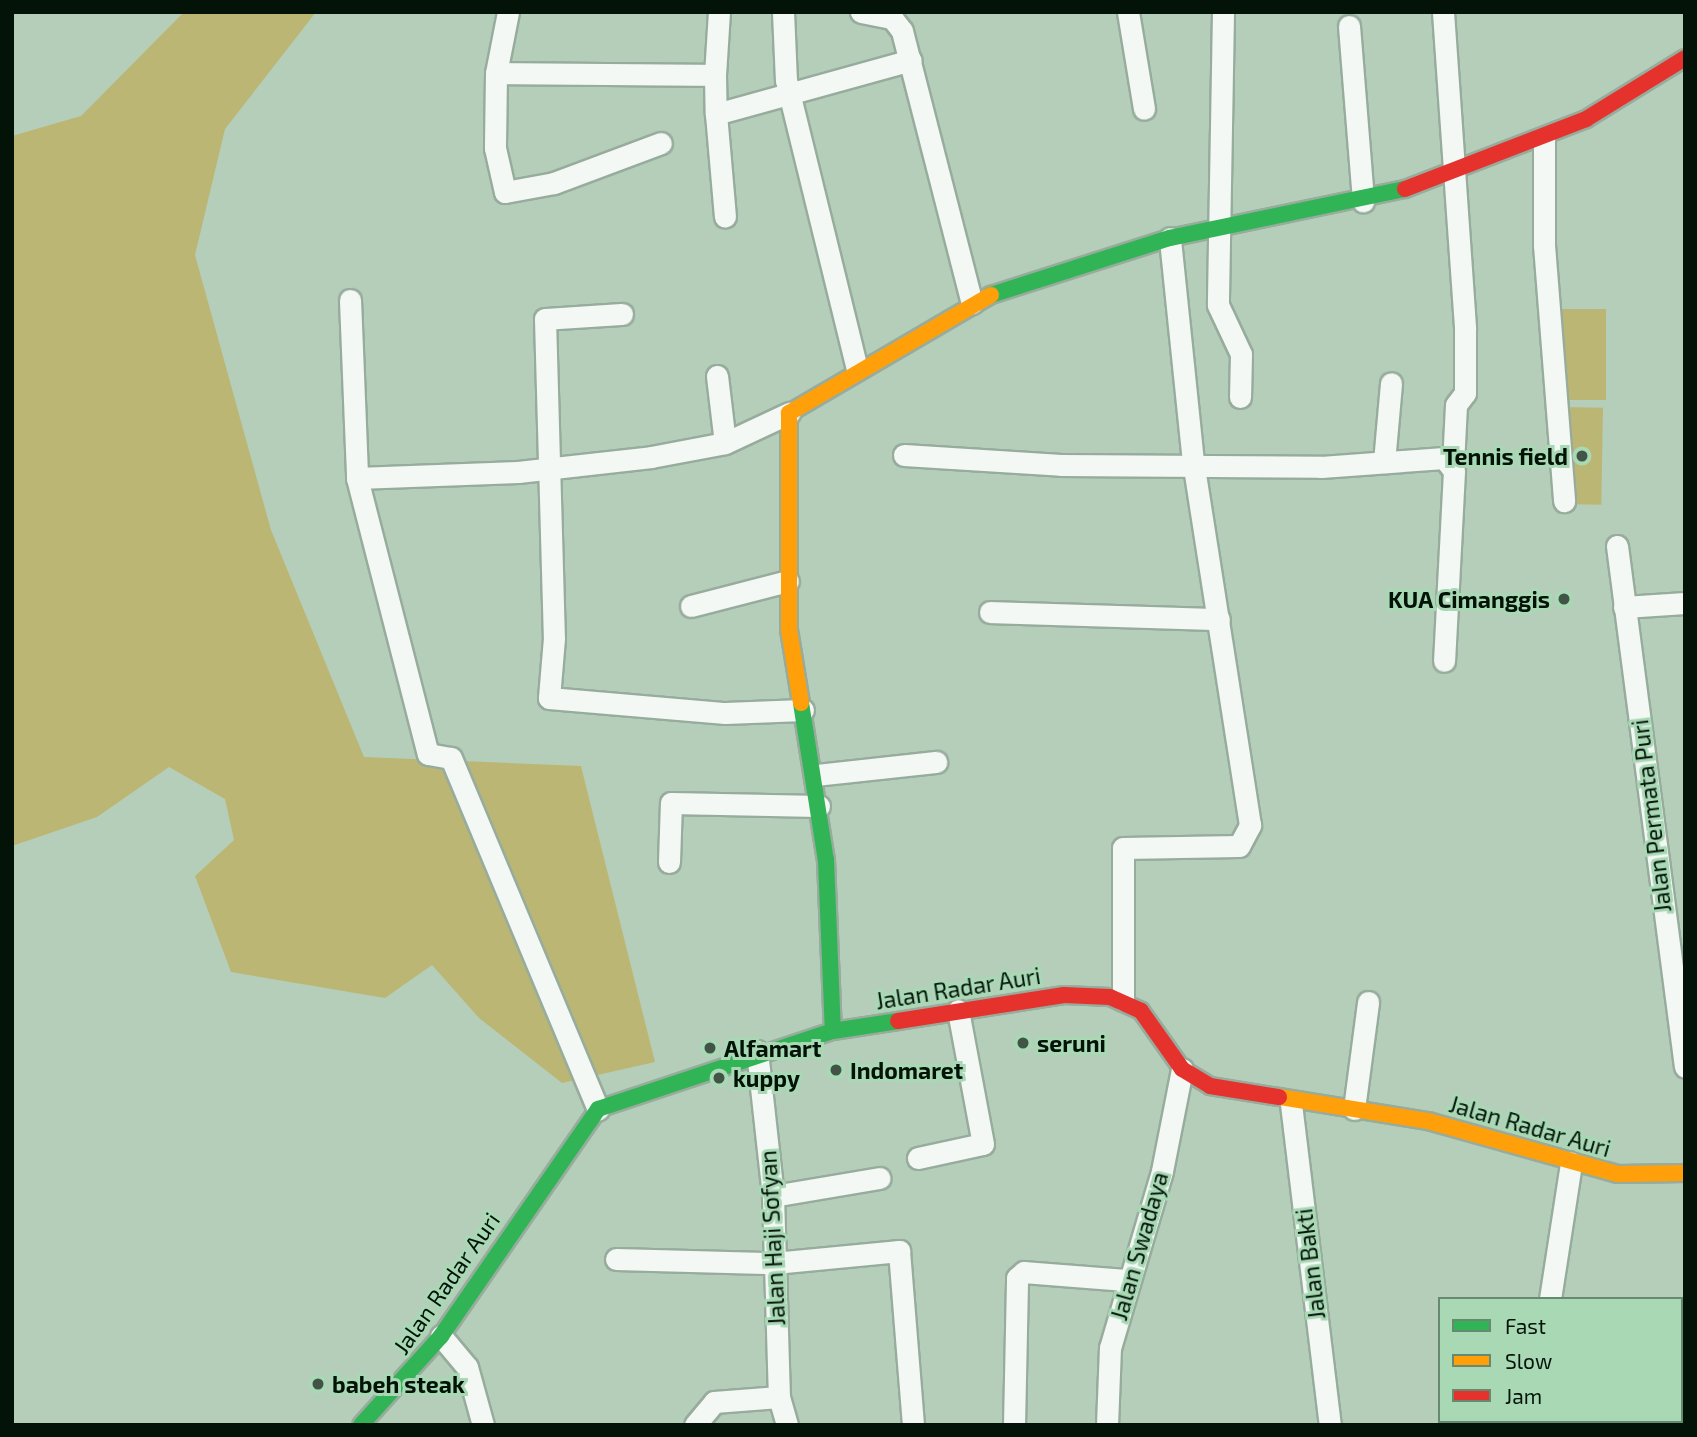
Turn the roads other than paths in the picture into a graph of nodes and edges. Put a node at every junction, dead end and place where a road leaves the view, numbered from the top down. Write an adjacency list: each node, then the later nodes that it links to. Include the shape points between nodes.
1 (508, 12): 11 (street)
2 (719, 12): 12 (street)
3 (783, 12): 13 (street, via 782,53)
4 (861, 12): 10 (street, via 896,21)
5 (1128, 12): 14 (street)
6 (1223, 12): 21 (street)
7 (1443, 12): 18 (street)
8 (1349, 26): 19 (street)
9 (1685, 58): 16 (street)
10 (911, 60): 13 (street); 24 (street)
11 (496, 73): 12 (street); 17 (street, via 495,148 505,192 531,190)
12 (715, 75): 15 (street)
13 (792, 97): 15 (street); 26 (street)
14 (1144, 109)
15 (716, 114): 20 (street)
16 (1544, 140): 18 (street); 38 (street, via 1545,258)
17 (661, 143)
18 (1458, 173): 19 (street); 35 (street, via 1465,393 1456,405)
19 (1363, 201): 21 (street)
20 (724, 217)
21 (1220, 228): 22 (street); 29 (street, via 1219,314 1241,354)
22 (1170, 238): 24 (street, via 1028,277); 33 (street)
23 (350, 300): 37 (street)
24 (972, 303): 26 (street)
25 (622, 314): 36 (street, via 545,319)
26 (857, 368): 30 (street)
27 (717, 376): 31 (street)
28 (1391, 383): 34 (street)
29 (1240, 397)
30 (789, 413): 31 (street); 40 (street)
31 (725, 443): 36 (street)
32 (904, 455): 33 (street, via 1061,465)
33 (1193, 462): 34 (street); 45 (street)
34 (1384, 462): 35 (street, via 1444,458)
35 (1453, 465): 46 (street)
36 (547, 469): 37 (street); 47 (street, via 554,638 549,698 725,713)
37 (357, 478): 61 (street, via 428,754 451,758)
38 (1564, 501)
39 (1617, 546): 43 (street, Jalan Permata Puri)
40 (788, 581): 42 (street); 47 (street, via 793,674)
41 (1685, 603): 43 (street)
42 (691, 606)
43 (1624, 607): 52 (street, Jalan Permata Puri)
44 (990, 612): 45 (street)
45 (1219, 619): 53 (street, via 1247,839 1239,846 1124,848)
46 (1444, 660)
47 (803, 710): 49 (street)
48 (936, 762): 49 (street)
49 (816, 775): 50 (street)
50 (819, 806): 51 (street, via 671,803); 56 (street)
51 (669, 862)
52 (1676, 934): 58 (street, Jalan Permata Puri)
53 (1123, 1000): 55 (street, Jalan Radar Auri, via 1065,995); 59 (street, Jalan Radar Auri, via 1149,1019)
54 (1368, 1002): 62 (street)
55 (958, 1010): 56 (street, Jalan Radar Auri); 63 (street, via 983,1144)
56 (833, 1031): 57 (street, Jalan Radar Auri)
57 (757, 1051): 61 (street, Jalan Radar Auri); 67 (street, Jalan Haji Sofyan)
58 (1685, 1067)
59 (1182, 1069): 60 (street, Jalan Radar Auri, via 1210,1086); 70 (street, Jalan Swadaya, via 1162,1171)
60 (1291, 1104): 62 (street, Jalan Radar Auri); 81 (street, Jalan Bakti)
61 (598, 1109): 72 (street, Jalan Radar Auri)
62 (1354, 1109): 64 (street, Jalan Radar Auri, via 1428,1121)
63 (918, 1158)
64 (1571, 1163): 66 (street, Jalan Radar Auri, via 1633,1176); 71 (street)
65 (879, 1178): 67 (street)
66 (1684, 1179)
67 (773, 1196): 69 (street, Jalan Haji Sofyan)
68 (616, 1259): 69 (street)
69 (774, 1263): 73 (street, Jalan Haji Sofyan); 78 (street, via 894,1250 901,1254)
70 (1125, 1280): 79 (street, via 1024,1272 1017,1278); 80 (street, Jalan Swadaya, via 1110,1348)
71 (1550, 1297)
72 (441, 1336): 74 (street, Jalan Radar Auri); 75 (street, via 467,1367)
73 (779, 1397): 76 (street, via 714,1402); 77 (street, Jalan Haji Sofyan)
74 (364, 1423)
75 (483, 1425)
76 (695, 1425)
77 (788, 1425)
78 (912, 1425)
79 (1014, 1425)
80 (1107, 1425)
81 (1330, 1425)

